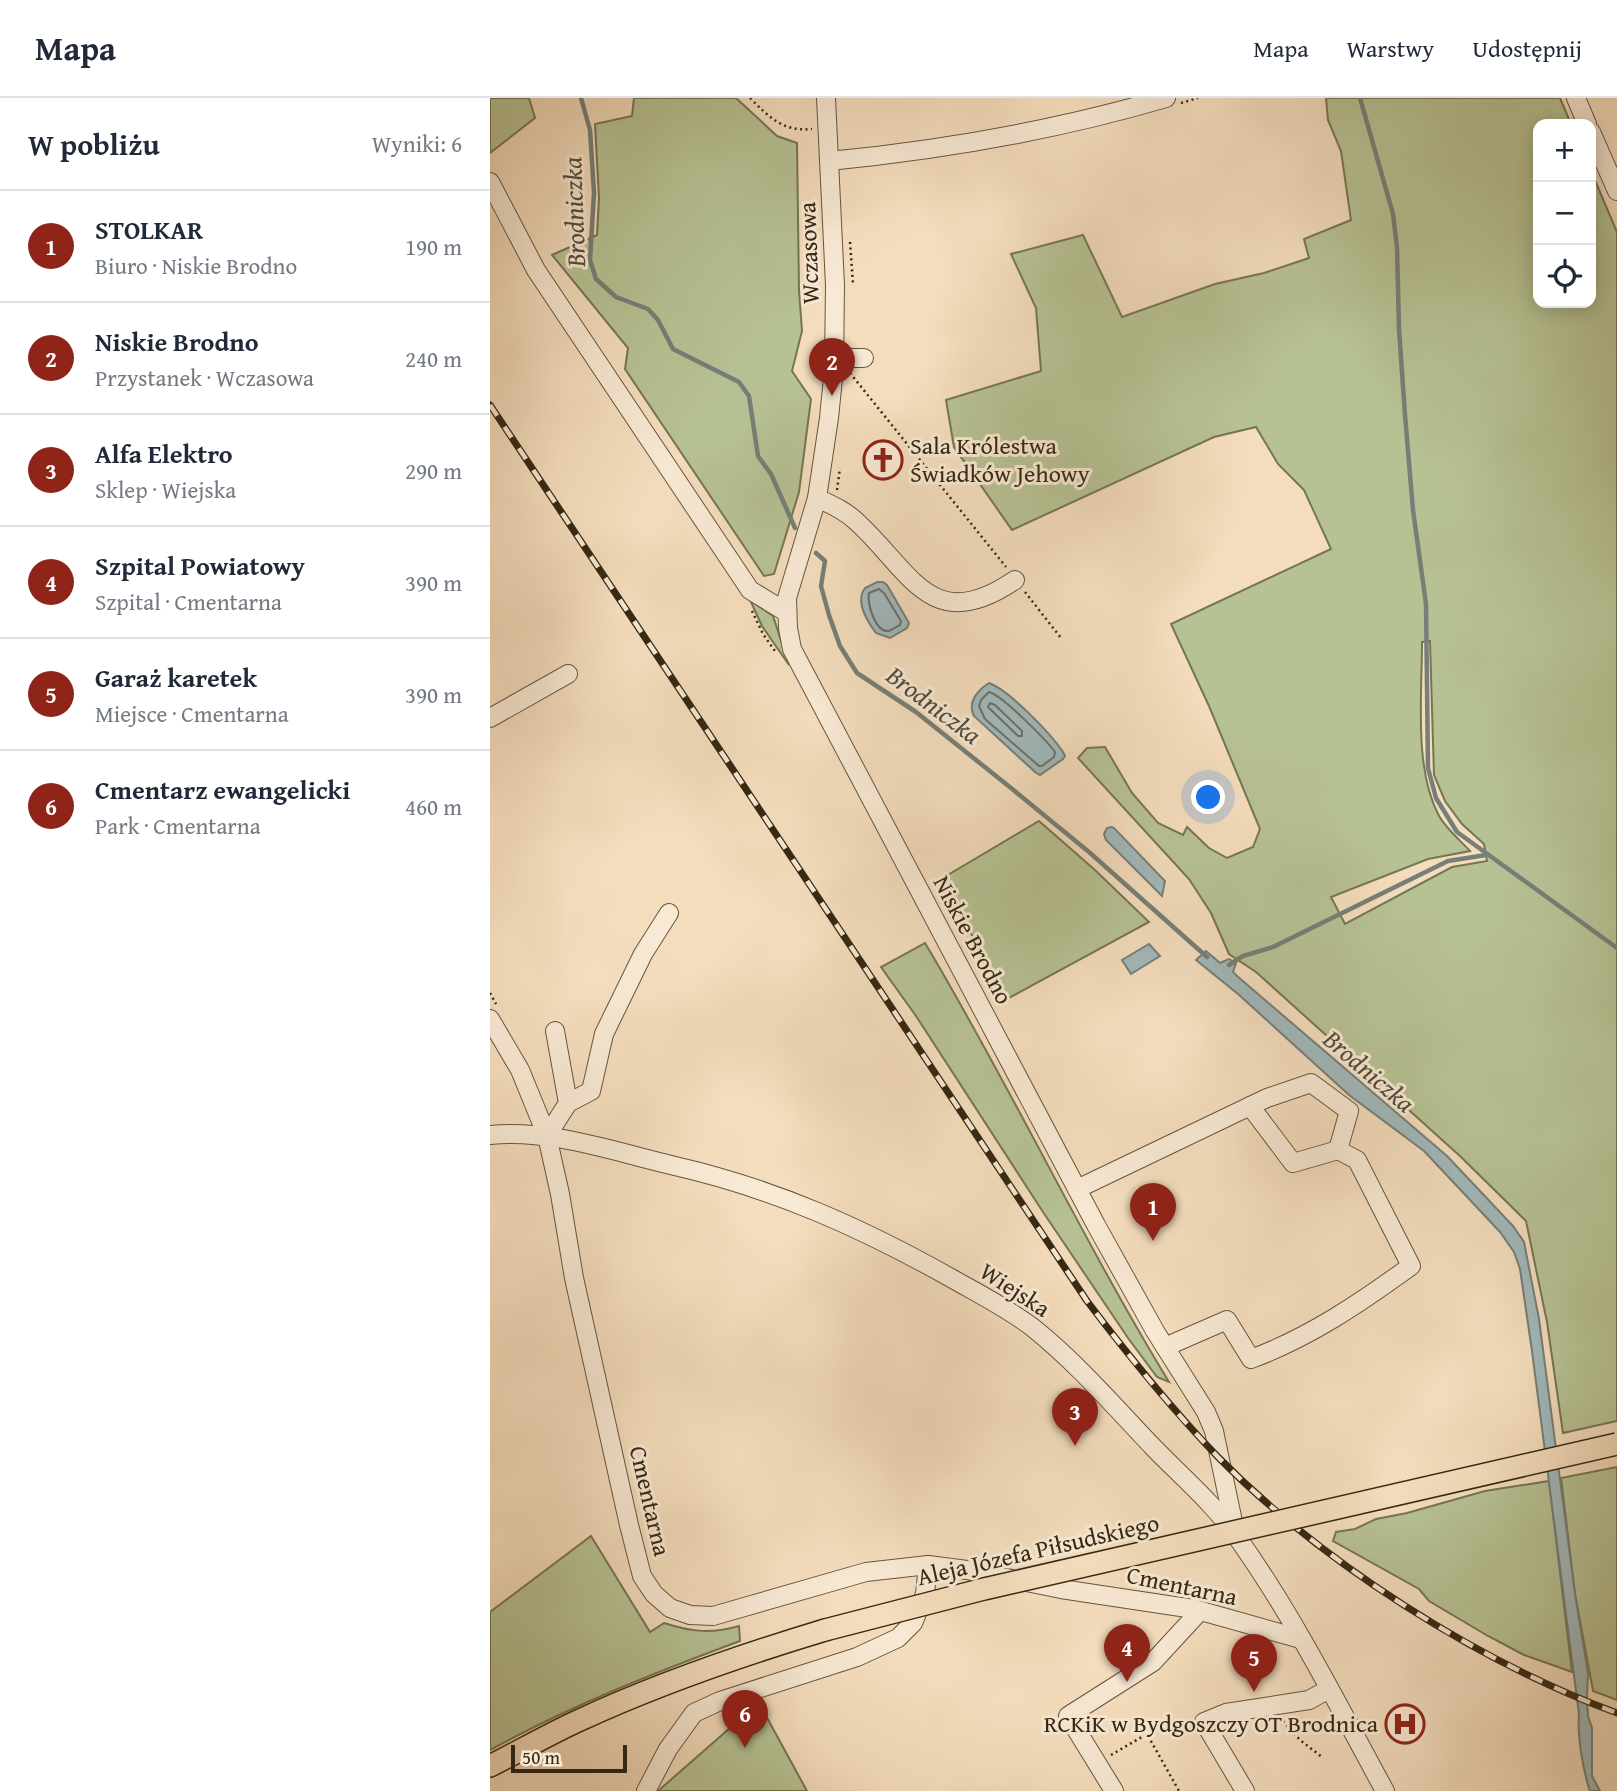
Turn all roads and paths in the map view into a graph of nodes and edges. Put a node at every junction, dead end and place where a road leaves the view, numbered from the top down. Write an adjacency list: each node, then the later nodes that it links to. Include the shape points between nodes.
1 (750, 98): 6 (path, via 772,120 796,131 813,129)
2 (826, 98): 8 (street, Wczasowa)
3 (1166, 98): 8 (street, via 1008,135)
4 (1576, 98): 5 (street)
5 (1585, 119)
6 (812, 121)
7 (1596, 143): 10 (street)
8 (829, 161): 12 (street, Wczasowa)
9 (490, 182): 15 (street, via 537,270 750,590)
10 (1617, 191)
11 (864, 358): 12 (street)
12 (838, 365): 13 (street, Wczasowa); 14 (path)
13 (817, 498): 14 (street, via 858,523 916,586 948,603 980,599); 15 (street, Wczasowa)
14 (1015, 580): 16 (path)
15 (786, 612): 27 (street, Niskie Brodno, via 801,670)
16 (1061, 638)
17 (568, 674): 18 (street)
18 (490, 718)
19 (669, 913): 22 (street, via 643,954 604,1034 590,1091)
20 (490, 1019): 25 (street, via 520,1070)
21 (555, 1031): 22 (street)
22 (568, 1103): 25 (street)
23 (1250, 1106): 26 (street, via 1293,1163); 26 (street, via 1311,1083 1349,1111); 27 (street)
24 (490, 1135): 25 (street, Wiejska)
25 (547, 1136): 30 (street, Wiejska, via 768,1192 892,1245 996,1303 1059,1350); 31 (street, Cmentarna, via 629,1525 642,1576 654,1594 670,1608 713,1616 866,1572)
26 (1338, 1150): 28 (street, via 1357,1160 1411,1266 1353,1308 1280,1349 1251,1359 1227,1321)
27 (1077, 1189): 28 (street, Niskie Brodno)
28 (1165, 1347): 30 (street, Niskie Brodno, via 1210,1422)
29 (1617, 1444): 38 (main road, Aleja Józefa Piłsudskiego, bridge, via 825,1629 648,1690)
30 (1236, 1536): 33 (street, Wiejska)
31 (928, 1565): 32 (street, Cmentarna); 40 (street, via 925,1594 913,1623 898,1638 857,1657 694,1713)
32 (1200, 1611): 33 (street, Cmentarna, via 1234,1629); 39 (street, via 1153,1662 1068,1716)
33 (1301, 1639): 34 (street, Wiejska)
34 (1329, 1689): 42 (street, via 1309,1700 1226,1713 1204,1722); 43 (street, Wiejska)
35 (1281, 1718): 36 (path)
36 (1322, 1757)
37 (1113, 1758): 41 (path, via 1111,1754 1147,1734)
38 (490, 1766)
39 (1108, 1789)
40 (646, 1791)
41 (1179, 1791)
42 (1245, 1791)
43 (1385, 1791)

